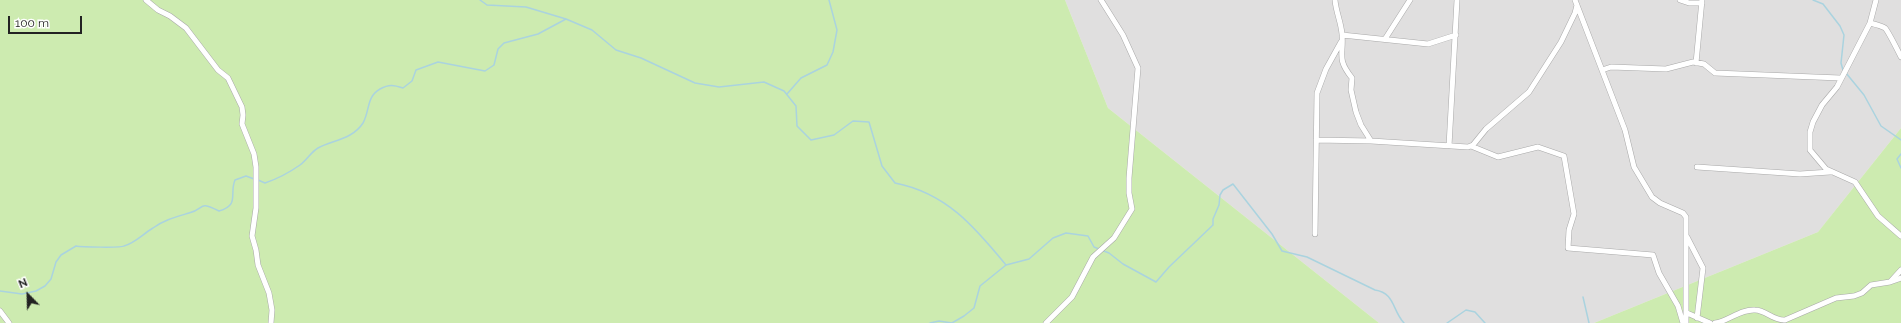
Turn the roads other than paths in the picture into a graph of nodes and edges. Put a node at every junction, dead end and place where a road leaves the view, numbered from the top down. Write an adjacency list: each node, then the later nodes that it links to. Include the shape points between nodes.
1 (146, 0): 34 (street, via 186,28 218,70 228,78 242,107 242,124 254,154 256,167 256,208 252,236 258,265 269,293)
2 (1101, 0): 35 (street, via 1123,35 1138,68 1129,178 1132,209 1114,238 1092,257 1072,297)
3 (1335, 0): 12 (street)
4 (1410, 0): 13 (street)
5 (1457, 0): 11 (street)
6 (1680, 0): 8 (street, via 1689,3)
7 (1876, 0): 10 (street)
8 (1702, 1): 15 (street)
9 (1576, 2): 16 (street); 21 (street, via 1575,14 1561,42 1529,92 1486,129)
10 (1870, 22): 14 (street, via 1884,27); 17 (street)
11 (1456, 35): 13 (street, via 1428,44); 20 (street)
12 (1342, 37): 13 (street); 18 (street, via 1319,86); 19 (street, via 1343,66 1352,78 1351,90 1356,112)
13 (1385, 38)
14 (1901, 58)
15 (1696, 63): 16 (street, via 1688,62 1666,69 1611,67); 17 (street, via 1704,64 1715,73)
16 (1602, 70): 26 (street, via 1625,130 1634,167 1652,197 1685,214)
17 (1840, 78): 23 (street, via 1834,92 1822,105 1810,132 1811,153)
18 (1316, 140): 19 (street); 25 (street)
19 (1371, 141): 20 (street)
20 (1449, 146): 21 (street)
21 (1471, 146): 36 (street, via 1498,157 1538,147 1564,156 1574,214 1569,230 1568,248 1653,255 1659,273 1678,306)
22 (1697, 167): 23 (street, via 1800,174)
23 (1831, 172): 24 (street, via 1855,182 1878,216)
24 (1900, 232)
25 (1315, 234)
26 (1686, 236): 31 (street); 32 (street, via 1703,268)
27 (1901, 270): 29 (street)
28 (1901, 278): 29 (street)
29 (1890, 282): 39 (street, via 1871,285 1862,293 1836,298 1784,320 1754,310)
30 (0, 312): 33 (street)
31 (1687, 313): 32 (street); 37 (street)
32 (1698, 318): 38 (street)
33 (9, 323)
34 (271, 323)
35 (1046, 323)
36 (1683, 323)
37 (1686, 323)
38 (1710, 323)
39 (1715, 323)

